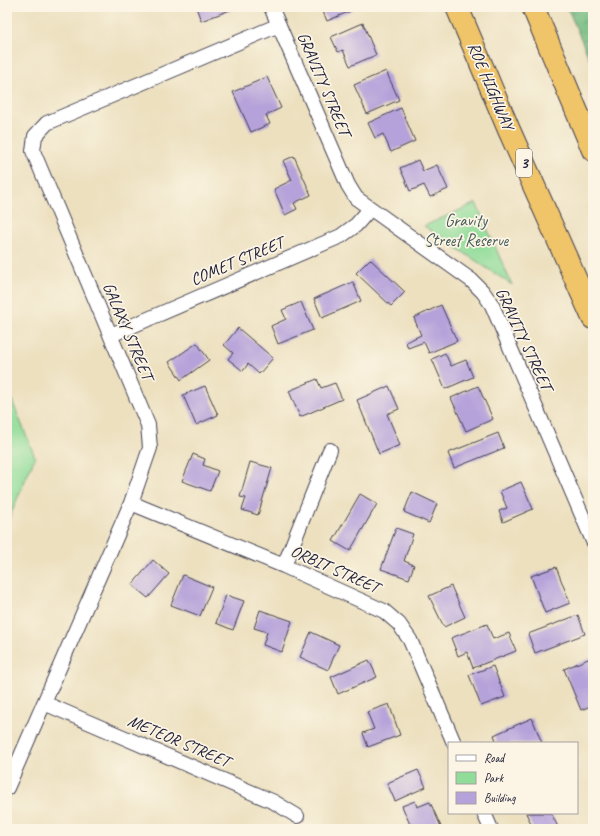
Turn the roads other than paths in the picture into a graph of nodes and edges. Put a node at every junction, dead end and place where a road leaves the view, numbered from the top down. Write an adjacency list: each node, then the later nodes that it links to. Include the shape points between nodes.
1 (271, 7): 4 (street, GRAVITY STREET)
2 (457, 7): 7 (highway, ROE HIGHWAY / 3)
3 (533, 7): 5 (highway)
4 (279, 25): 6 (street, GRAVITY STREET, via 348,185 356,198); 8 (street, GALAXY STREET, via 47,123 35,136 33,151)
5 (593, 150)
6 (370, 209): 8 (street, COMET STREET, via 356,225 341,236); 11 (street, GRAVITY STREET, via 471,280 492,304)
7 (593, 318)
8 (111, 335): 10 (street, GALAXY STREET, via 148,425 150,448)
9 (330, 450): 12 (street)
10 (131, 503): 12 (street, ORBIT STREET); 13 (street, GALAXY STREET)
11 (593, 541)
12 (284, 566): 14 (street, ORBIT STREET, via 384,611 399,624 410,640)
13 (44, 703): 15 (street, GALAXY STREET); 17 (street, METEOR STREET, via 274,802)
14 (454, 742)
15 (7, 788)
16 (484, 814): 18 (street)
17 (297, 816)
18 (491, 829)

